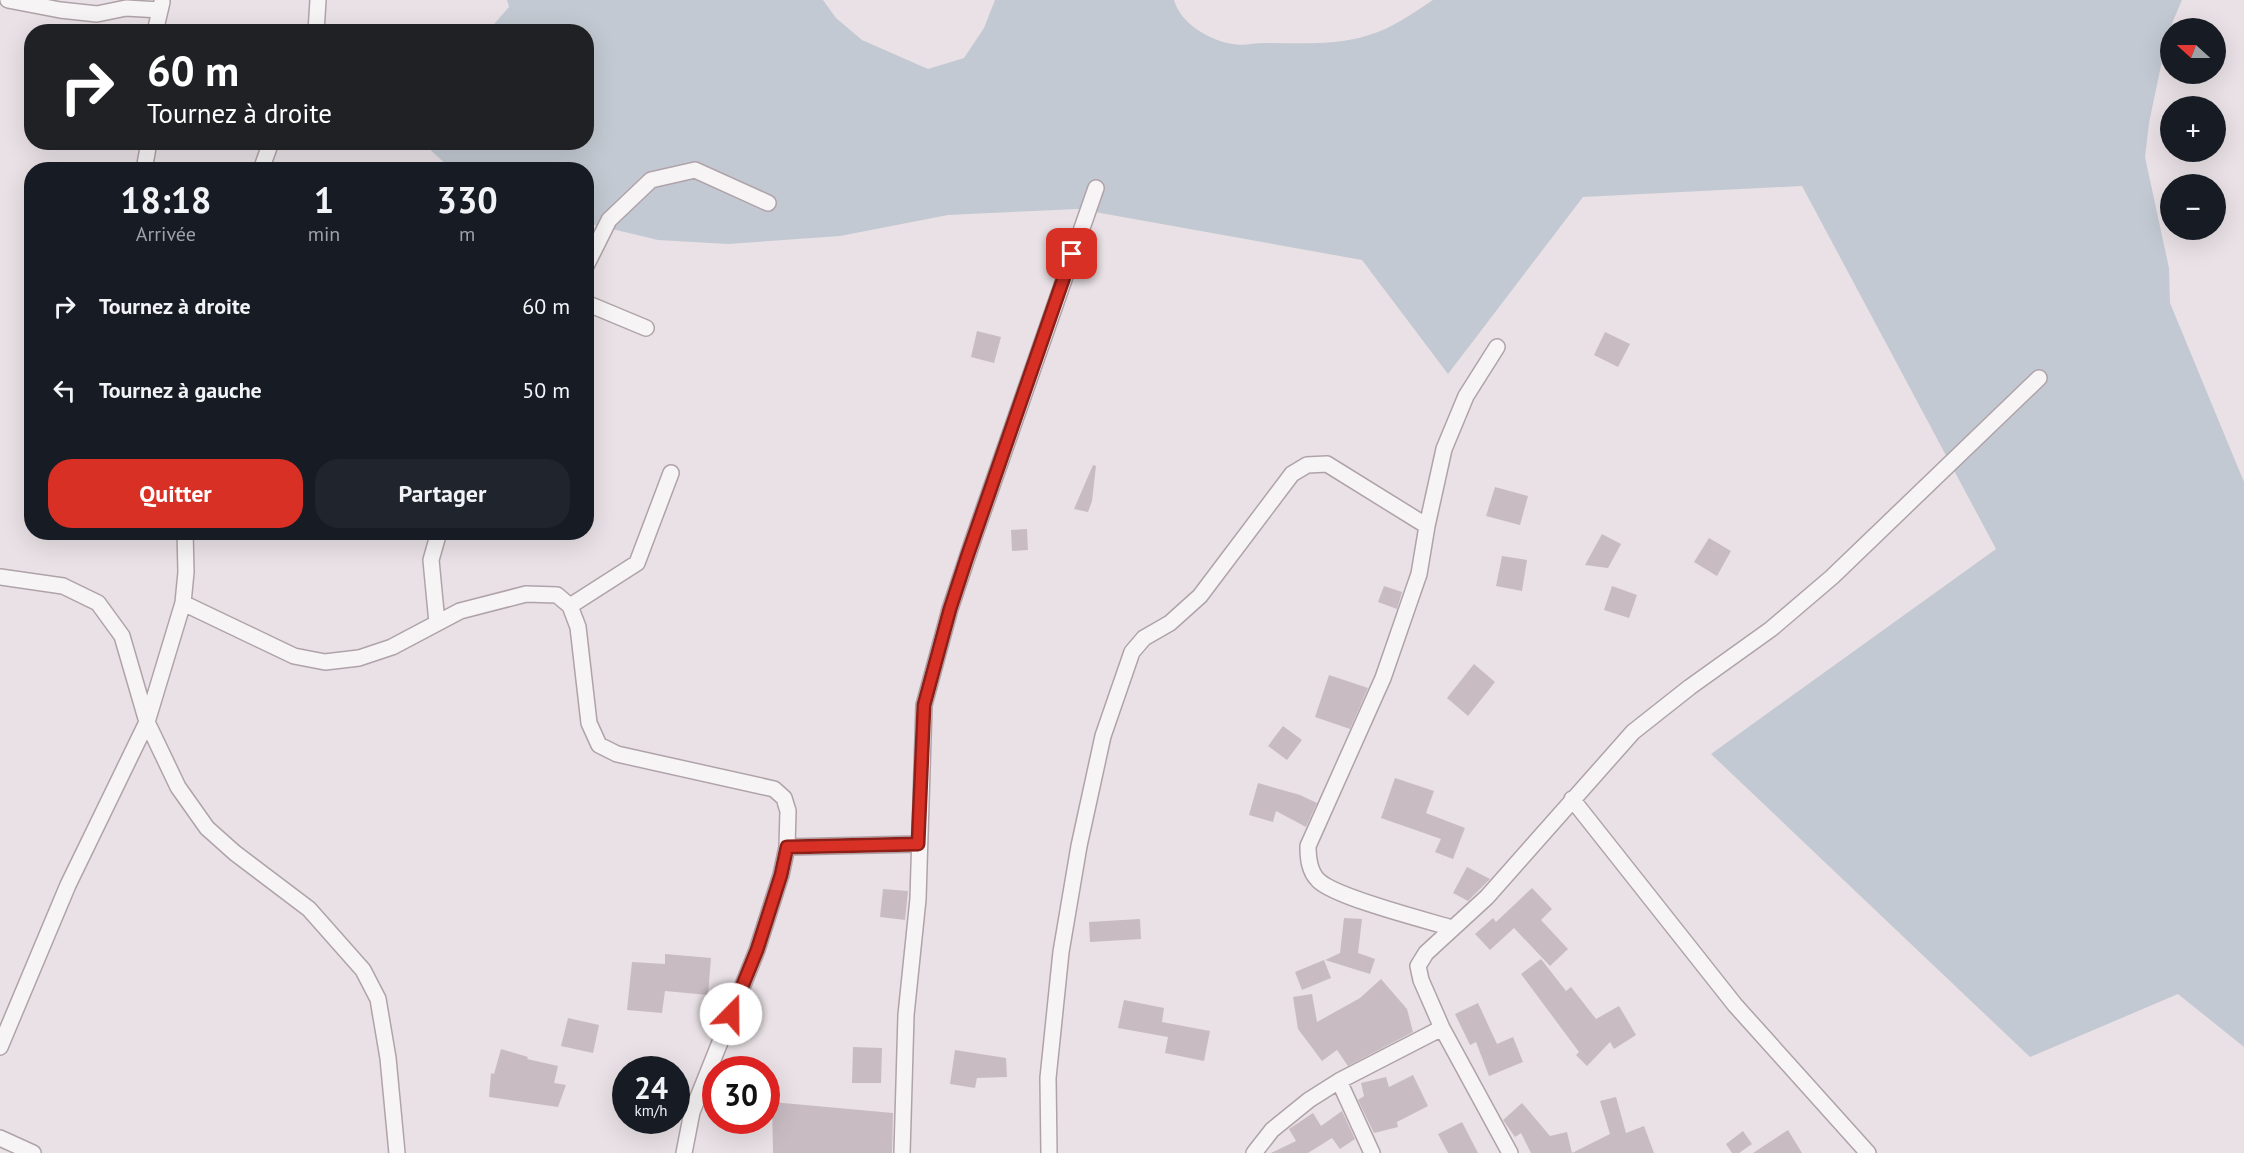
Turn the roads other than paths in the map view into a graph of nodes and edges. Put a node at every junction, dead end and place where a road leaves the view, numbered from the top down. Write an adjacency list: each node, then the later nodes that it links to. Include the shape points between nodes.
1 (8, 0): 3 (street, via 97,14)
2 (318, 0): 5 (street)
3 (161, 5): 4 (street)
4 (157, 24)
5 (316, 24)
6 (1096, 188): 23 (street, via 950,609 924,705)
7 (768, 204): 8 (street, via 695,170 651,180 609,220)
8 (594, 250)
9 (594, 306): 10 (street)
10 (646, 328)
11 (1497, 347): 14 (street, via 1466,396 1444,449)
12 (2039, 378): 22 (street, via 1832,577 1771,629 1633,732)
13 (671, 473): 19 (street, via 637,563)
14 (1427, 526): 25 (street, via 1419,574 1383,678 1308,846 1309,863 1317,880 1337,892); 34 (street, via 1327,464 1307,465 1292,474 1200,596 1170,623 1143,638 1132,652 1103,736 1061,952 1048,1078)
15 (185, 540): 18 (street)
16 (437, 540): 20 (street, via 431,560)
17 (0, 577): 21 (street, via 63,586 98,603 122,636)
18 (183, 603): 20 (street, via 294,656 325,662 358,658 392,647); 21 (street)
19 (570, 606): 20 (street, via 556,595 526,594 460,611); 24 (street, via 578,627 590,723 599,745 617,754 774,789 784,798 788,811)
20 (437, 623)
21 (147, 722): 27 (street, via 68,885); 31 (street, via 178,787 207,828 309,909 363,970 378,999)
22 (1572, 799): 25 (street, via 1487,897); 38 (street, via 1735,1005)
23 (918, 844): 24 (street); 33 (street, via 918,899 906,1015)
24 (787, 847): 32 (street, via 757,950 692,1112)
25 (1452, 928): 26 (street, via 1426,953 1419,966)
26 (1442, 1028): 28 (street); 37 (street)
27 (0, 1047)
28 (1339, 1081): 35 (street, via 1272,1130); 36 (street)
29 (0, 1138): 30 (street)
30 (33, 1153)
31 (397, 1153)
32 (684, 1153)
33 (902, 1153)
34 (1049, 1153)
35 (1254, 1153)
36 (1372, 1153)
37 (1510, 1153)
38 (1868, 1153)

